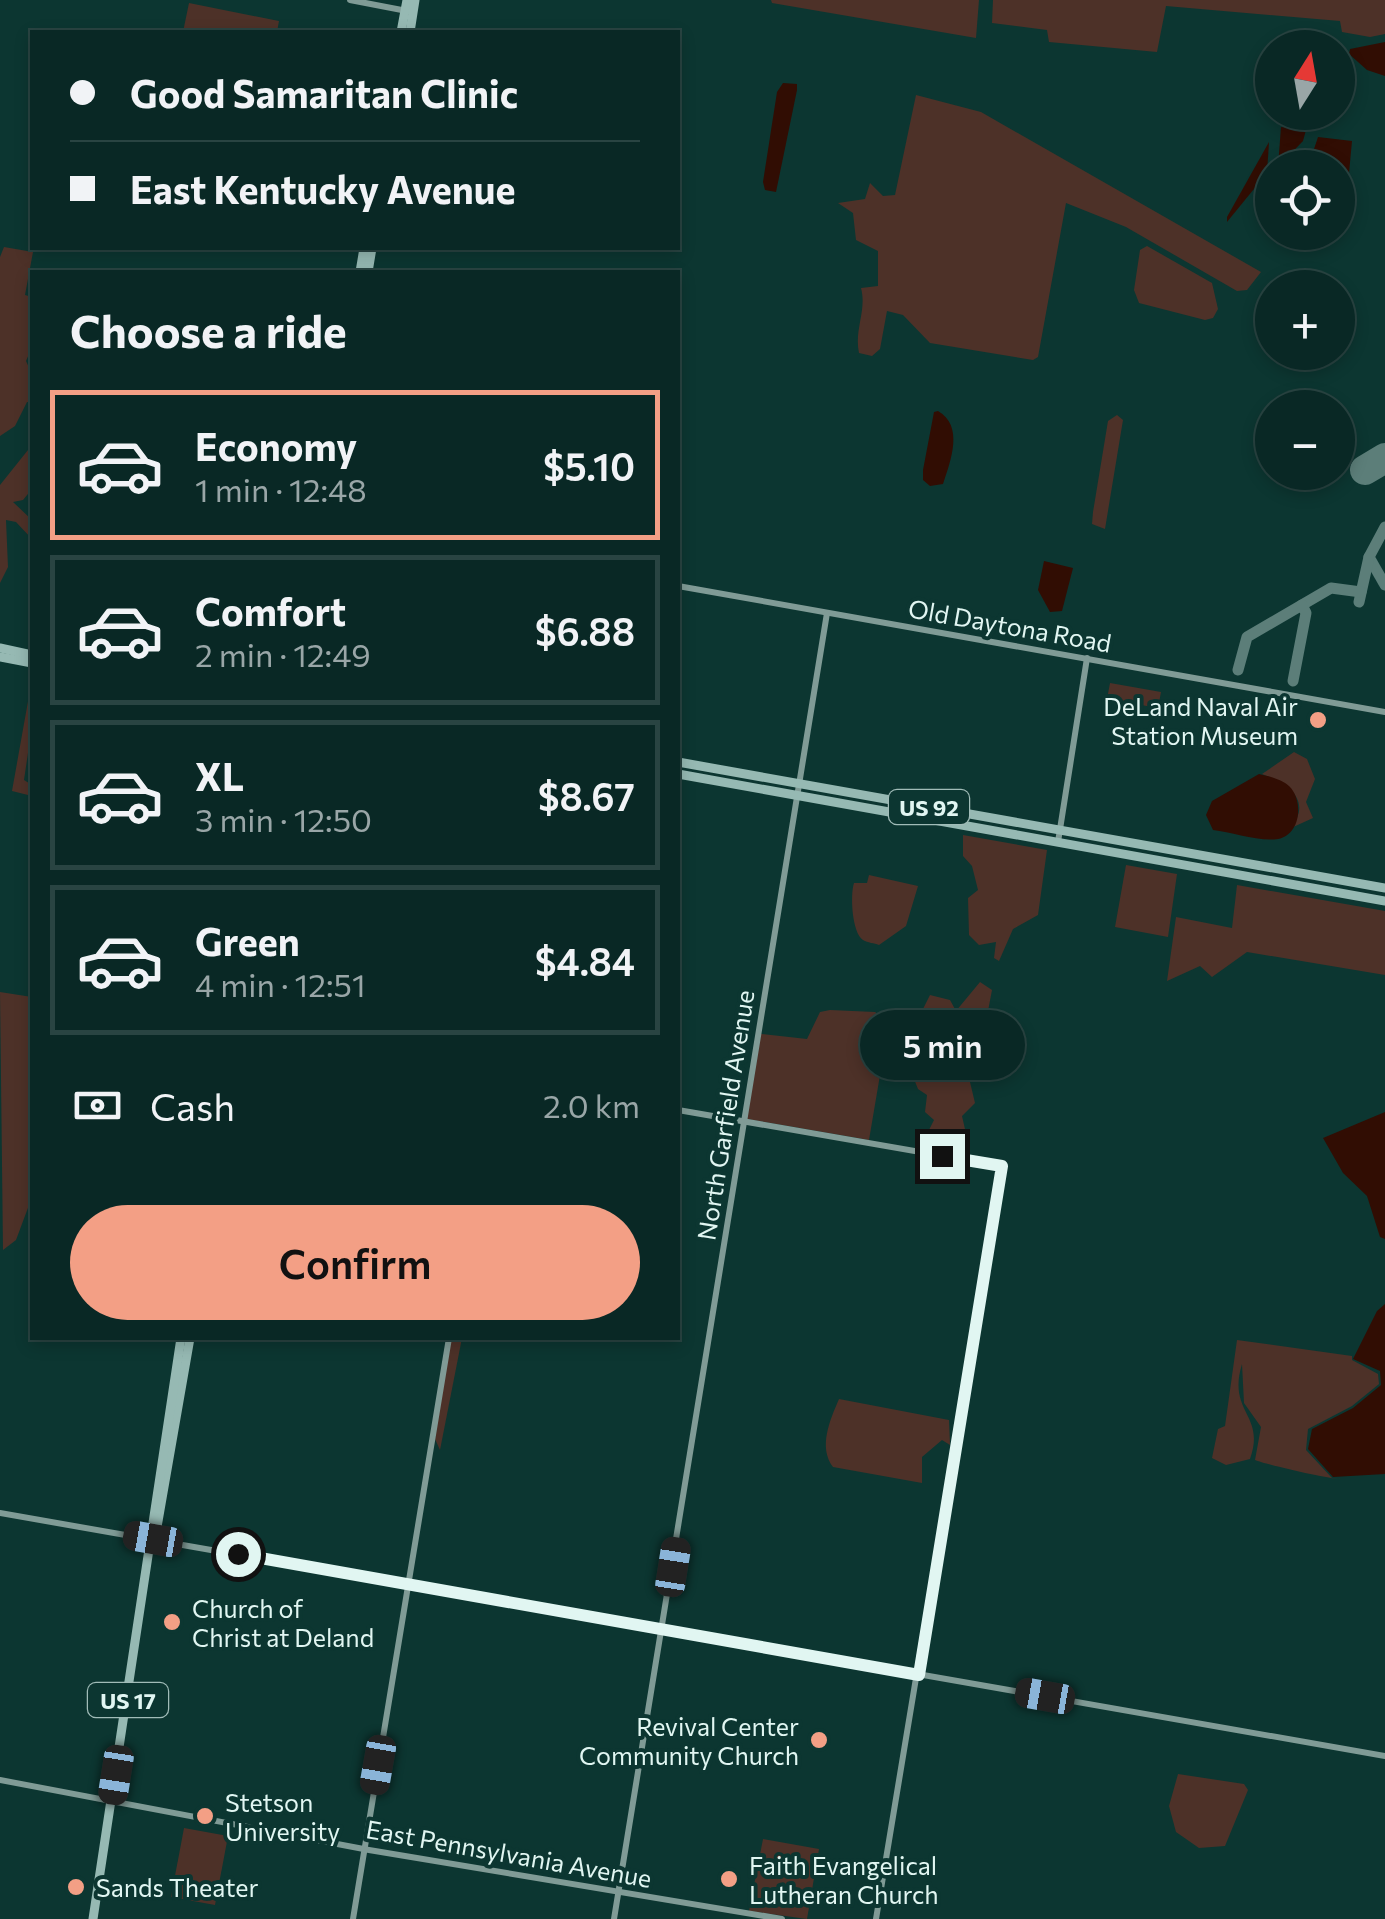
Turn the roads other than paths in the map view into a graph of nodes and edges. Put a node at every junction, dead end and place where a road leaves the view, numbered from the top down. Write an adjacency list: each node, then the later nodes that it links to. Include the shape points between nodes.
1 (350, 0): 3 (street)
2 (415, 0): 3 (main road)
3 (408, 7)
4 (680, 586): 5 (street, Old Daytona Road)
5 (827, 613): 9 (street, Old Daytona Road); 13 (street, North Garfield Avenue)
6 (0, 648): 8 (main road)
7 (0, 657): 10 (main road)
8 (30, 658)
9 (1087, 658): 11 (street, Old Daytona Road); 15 (street)
10 (30, 659)
11 (1385, 712)
12 (680, 767): 13 (main road, US 92); 14 (main road, US 92)
13 (798, 783): 14 (street, North Garfield Avenue); 15 (main road, US 92)
14 (796, 796): 16 (main road, US 92); 24 (street, North Garfield Avenue)
15 (1060, 830): 16 (street); 17 (main road, US 92)
16 (1058, 842): 19 (main road, US 92)
17 (1184, 852): 18 (main road, US 92); 19 (main road)
18 (1202, 856): 20 (main road); 21 (main road, US 92)
19 (1164, 861): 20 (main road, US 92)
20 (1182, 864): 22 (main road, US 92)
21 (1385, 888)
22 (1385, 901)
23 (680, 1110): 24 (street)
24 (744, 1122): 31 (street, North Garfield Avenue); 32 (street, via 1002,1166)
25 (181, 1340): 29 (main road, US 17)
26 (190, 1340): 29 (main road, US 17)
27 (448, 1340): 30 (street)
28 (0, 1512): 29 (street)
29 (153, 1539): 30 (street); 35 (main road, US 17)
30 (406, 1585): 31 (street); 36 (street)
31 (662, 1631): 32 (street); 37 (street, North Garfield Avenue)
32 (919, 1675): 33 (street); 42 (street)
33 (1385, 1756)
34 (0, 1780): 35 (street, East Pennsylvania Avenue)
35 (112, 1801): 36 (street, East Pennsylvania Avenue); 38 (main road, US 17)
36 (364, 1849): 37 (street, East Pennsylvania Avenue); 39 (street)
37 (618, 1892): 40 (street, North Garfield Avenue); 41 (street, East Pennsylvania Avenue)
38 (93, 1919)
39 (353, 1919)
40 (614, 1919)
41 (782, 1919)
42 (876, 1919)

